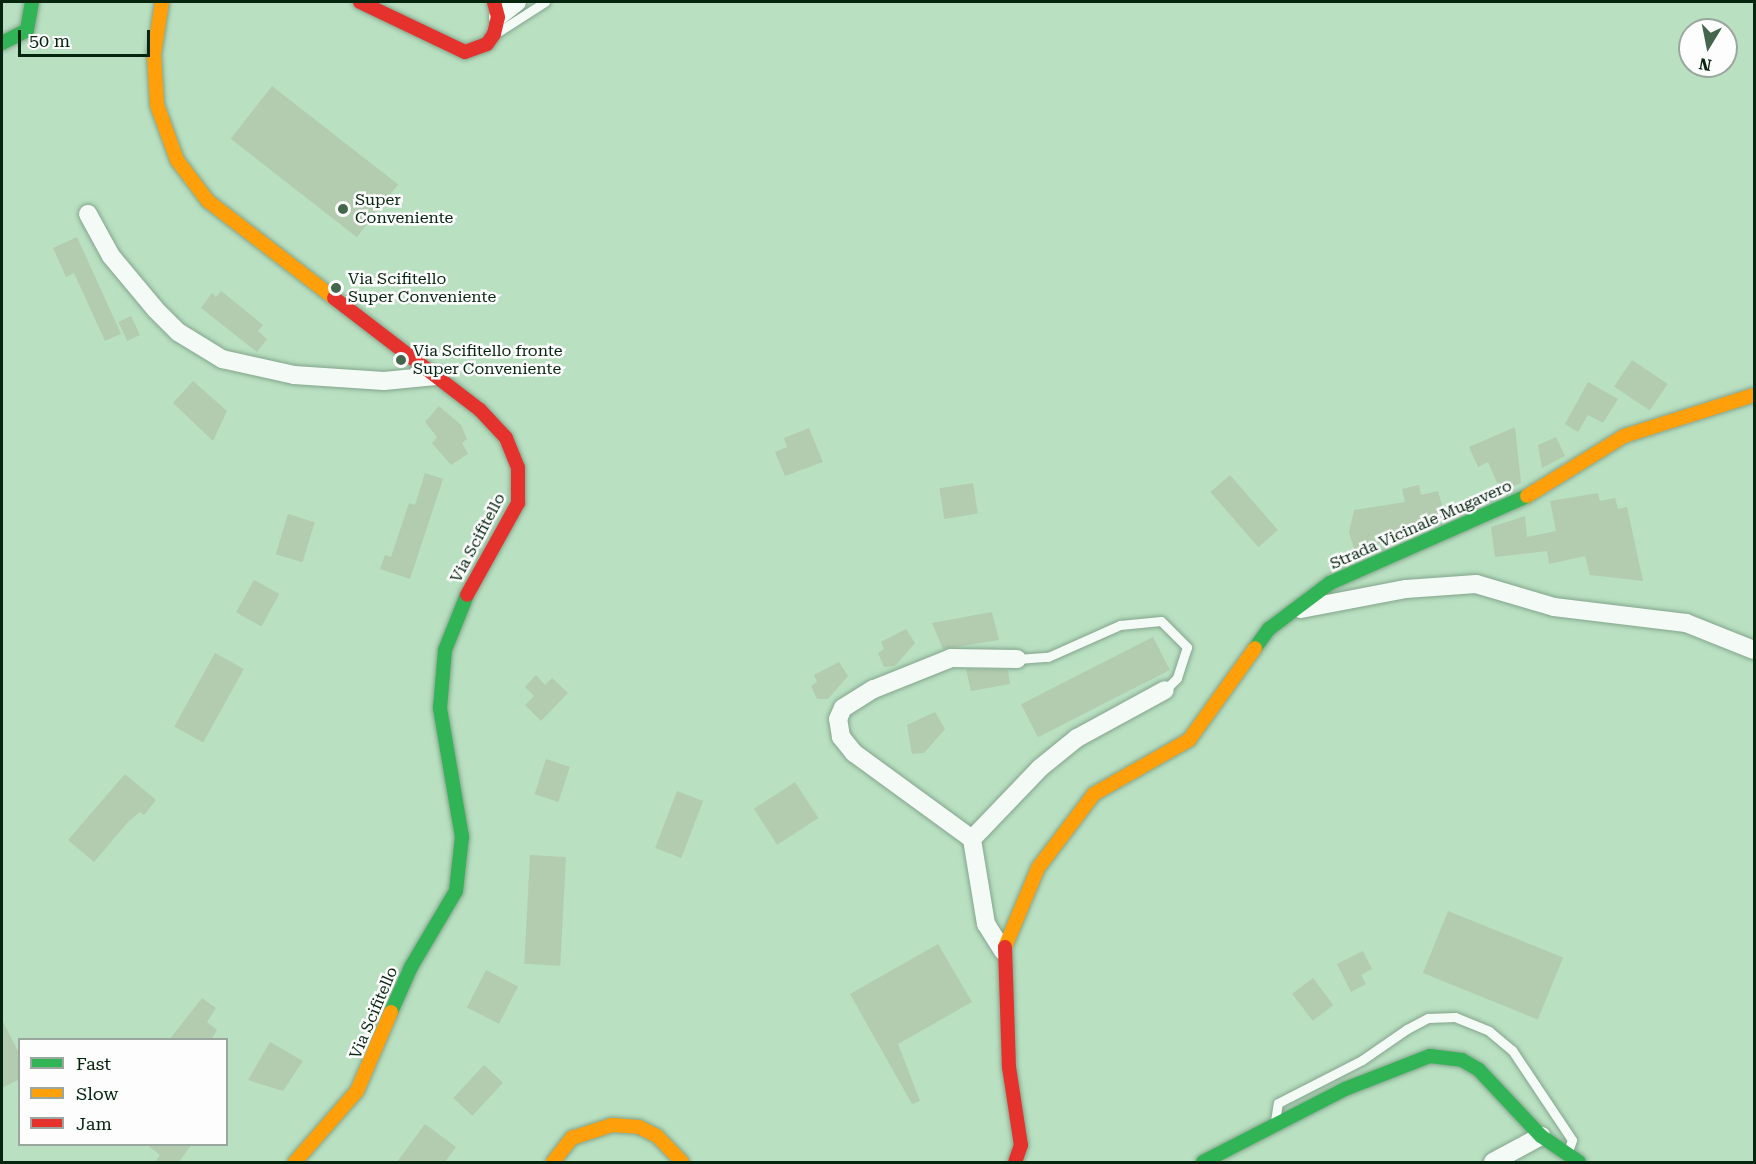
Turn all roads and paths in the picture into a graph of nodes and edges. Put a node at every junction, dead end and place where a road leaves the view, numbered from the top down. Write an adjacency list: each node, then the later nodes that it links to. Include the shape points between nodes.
1 (32, 2): 7 (main road, via 27,30)
2 (162, 2): 9 (main road, Via Scifitello, via 154,54 157,105 177,160 191,182 208,201)
3 (360, 2): 6 (main road, via 451,48 478,49)
4 (517, 2): 6 (street)
5 (545, 2): 6 (lane, via 518,23)
6 (495, 17)
7 (2, 43)
8 (88, 214): 9 (street, via 111,256 156,310 178,332 222,359 294,375 384,381)
9 (436, 376): 20 (main road, Via Scifitello, via 498,426 512,451 520,488 518,503 462,603 445,650 441,708 462,837 459,875 443,916 411,967 367,1073 344,1108)
10 (1755, 395): 11 (main road, Strada Vicinale Mugavero, via 1624,436 1537,491 1330,583)
11 (1301, 609): 12 (street, via 1406,589 1476,584 1554,607 1686,623); 16 (main road, Strada Vicinale Mugavero, via 1269,629 1189,740 1155,763 1105,786 1082,806 1038,868)
12 (1755, 650)
13 (1017, 659): 14 (lane, via 1048,657 1120,625 1161,621 1187,646 1177,678); 15 (street, via 951,658 874,689 843,708 838,719 841,737 854,753)
14 (1165, 690): 15 (street, via 1077,738 1040,768)
15 (972, 839): 16 (street, via 986,924)
16 (1003, 951): 23 (main road, Strada Vicinale Mugavero, via 1010,1010 1009,1067 1020,1145)
17 (1274, 1125): 18 (main road, via 1407,1061 1430,1056 1462,1060 1479,1070); 19 (lane, via 1278,1103 1428,1018 1455,1017 1489,1031 1512,1050 1572,1140); 24 (main road)
18 (1541, 1136): 19 (main road); 25 (street)
19 (1573, 1159)
20 (295, 1162)
21 (553, 1162): 22 (main road, via 573,1138 612,1125 639,1127 657,1136)
22 (682, 1162)
23 (1015, 1162)
24 (1203, 1162)
25 (1493, 1162)

